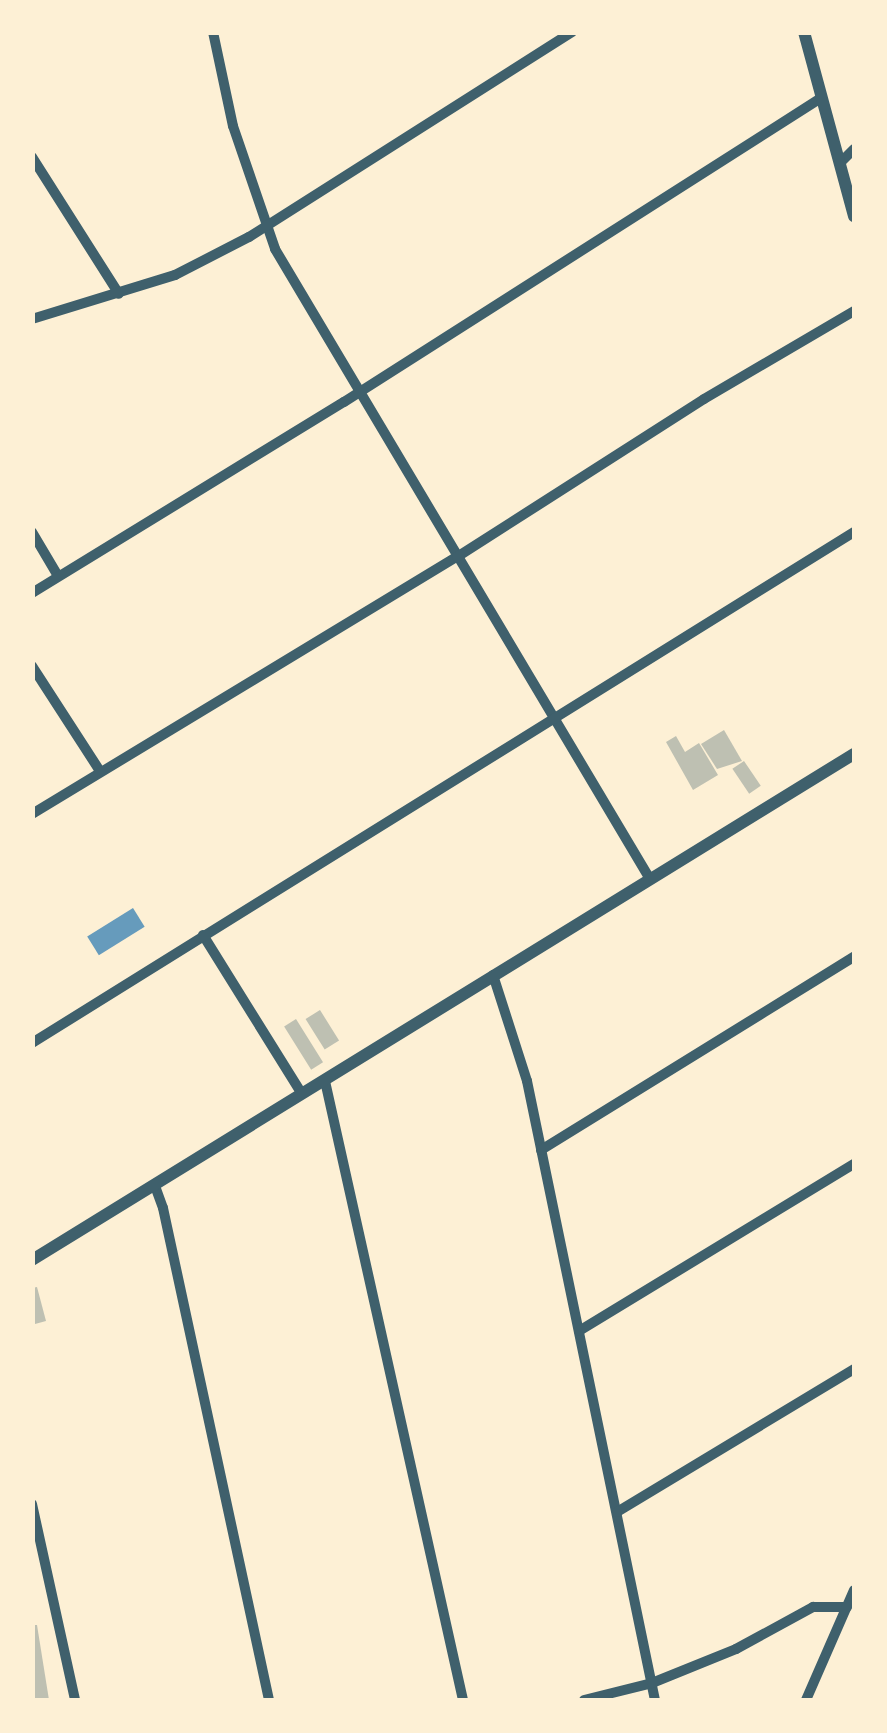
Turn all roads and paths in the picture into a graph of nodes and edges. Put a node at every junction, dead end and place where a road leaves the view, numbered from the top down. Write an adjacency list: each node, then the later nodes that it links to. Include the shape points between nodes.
1 (572, 32): 9 (street)
2 (804, 32): 4 (street)
3 (216, 34): 9 (street, via 233,126)
4 (821, 98): 7 (street); 13 (street)
5 (854, 149): 7 (street)
6 (32, 158): 10 (street)
7 (848, 164): 8 (street)
8 (854, 216)
9 (267, 222): 10 (street, via 250,238 175,275); 13 (street, via 275,249)
10 (119, 294): 12 (street)
11 (854, 311): 16 (street)
12 (32, 319)
13 (358, 392): 16 (street); 17 (street)
14 (32, 532): 17 (street)
15 (854, 532): 20 (street)
16 (457, 557): 20 (street); 22 (street)
17 (58, 576): 18 (street)
18 (32, 593)
19 (32, 666): 22 (street)
20 (554, 719): 24 (street); 25 (street)
21 (854, 754): 24 (street)
22 (100, 771): 23 (street)
23 (32, 814)
24 (650, 879): 27 (street)
25 (203, 936): 28 (street); 30 (street)
26 (854, 958): 31 (street)
27 (493, 975): 29 (street); 31 (street)
28 (32, 1043)
29 (325, 1081): 30 (street); 44 (street)
30 (302, 1094): 33 (street)
31 (542, 1150): 35 (street)
32 (854, 1164): 35 (street)
33 (155, 1186): 34 (street); 43 (street)
34 (32, 1260)
35 (579, 1330): 38 (street)
36 (854, 1369): 38 (street)
37 (32, 1504): 42 (street)
38 (617, 1512): 41 (street)
39 (854, 1590): 40 (street)
40 (847, 1607): 41 (street, via 813,1606 736,1649); 47 (street)
41 (652, 1683): 45 (street); 46 (street)
42 (75, 1700)
43 (268, 1700)
44 (463, 1700)
45 (584, 1700)
46 (656, 1700)
47 (806, 1700)

